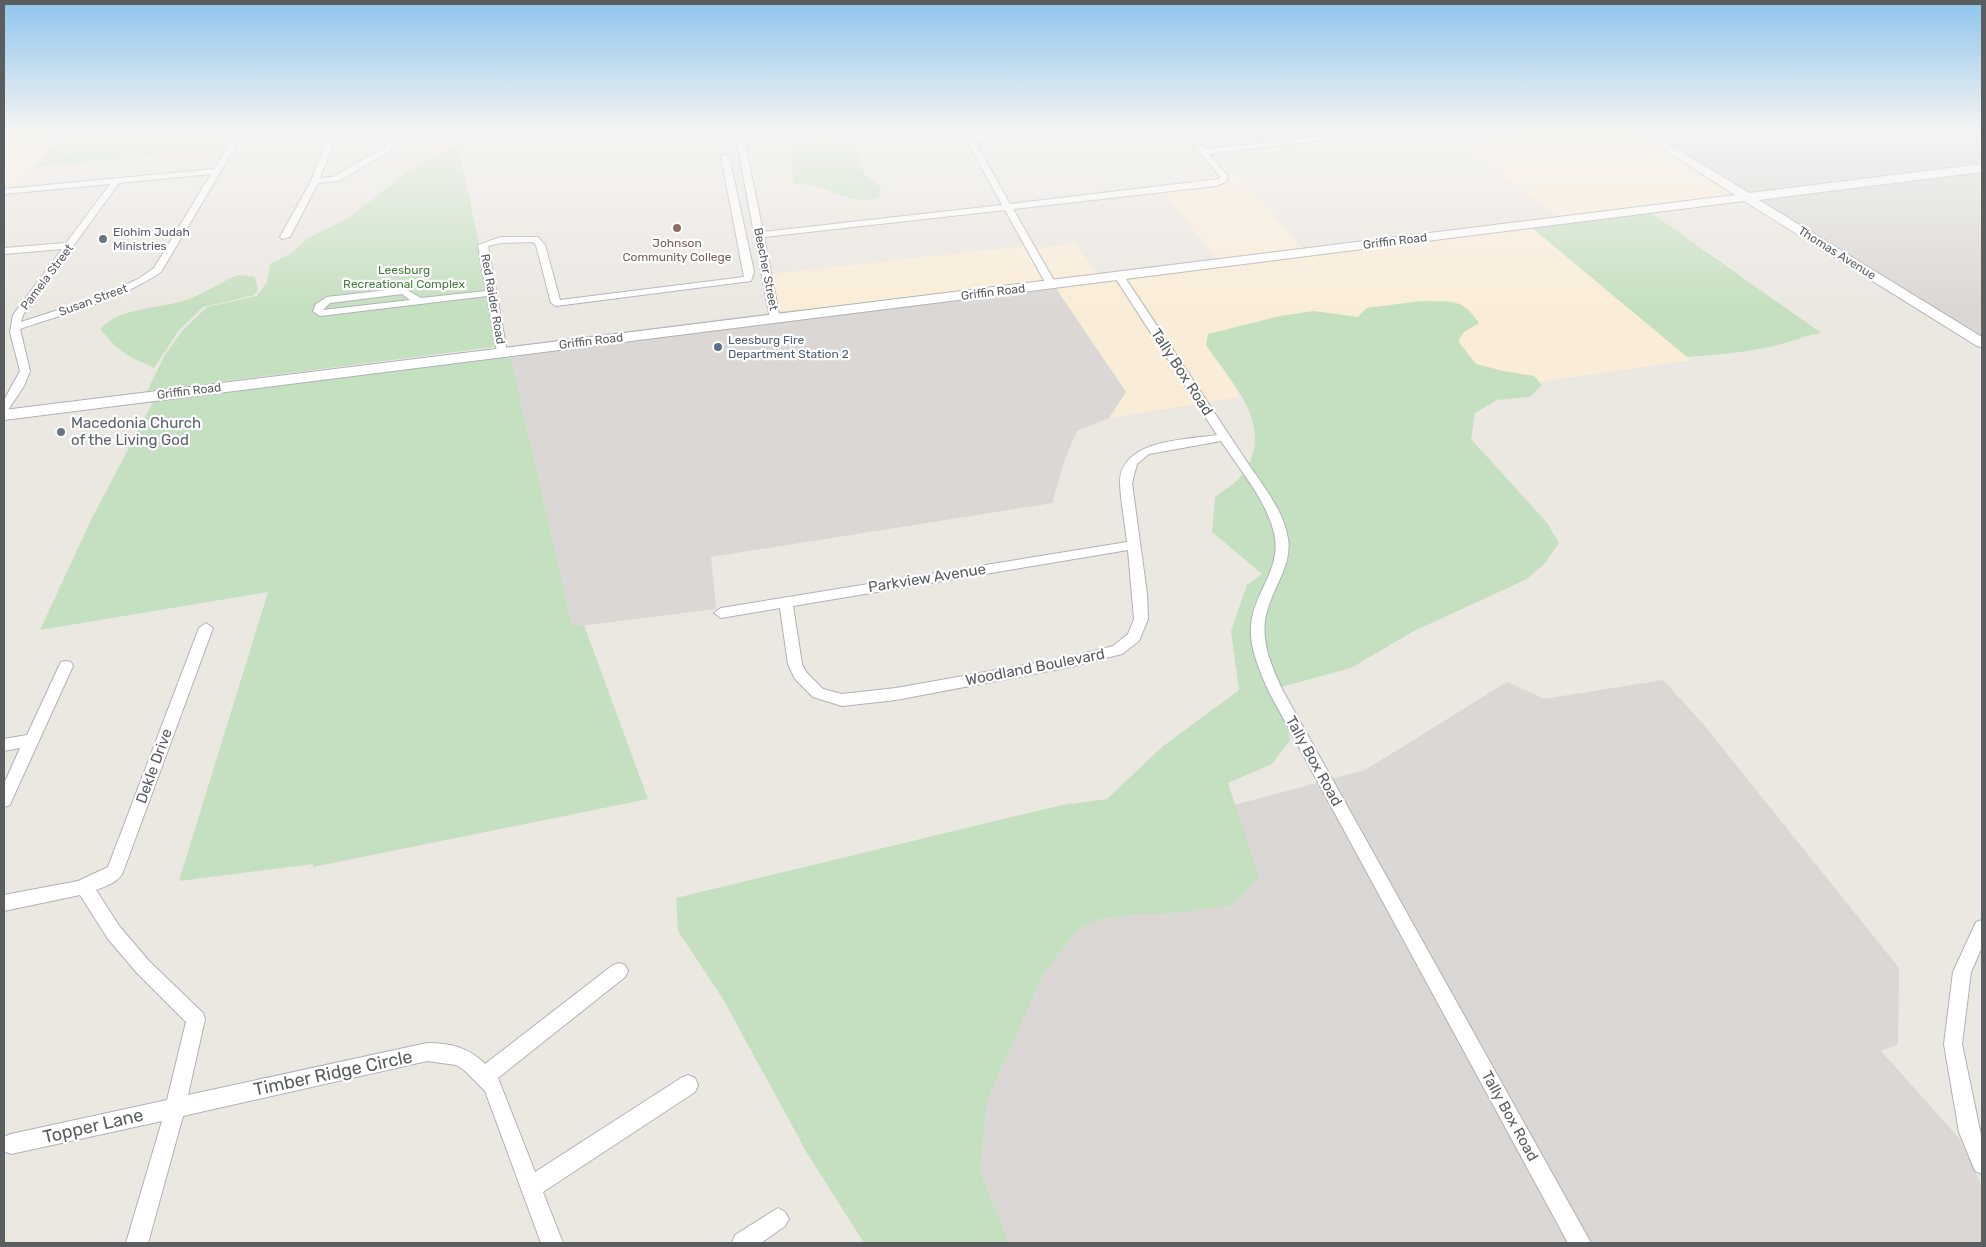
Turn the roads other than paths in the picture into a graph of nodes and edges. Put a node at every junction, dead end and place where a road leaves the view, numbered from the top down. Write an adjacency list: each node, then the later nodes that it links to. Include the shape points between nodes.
1 (14, 190): 12 (street)
2 (110, 190): 16 (street, Pamela Street)
3 (206, 190): 23 (street, Susan Street, via 158,270 108,297)
4 (310, 190): 15 (street)
5 (732, 190): 20 (street, Red Raider Road, via 748,280 556,303 540,245 535,239 501,240 483,245)
6 (751, 190): 14 (street, Beecher Street)
7 (999, 190): 13 (street)
8 (1151, 190): 13 (street)
9 (1735, 190): 11 (street, Thomas Avenue)
10 (1809, 190): 11 (street, Griffin Road)
11 (1748, 198): 18 (street, Griffin Road); 24 (street, Thomas Avenue)
12 (4, 201)
13 (1008, 206): 14 (street); 19 (street)
14 (760, 235): 22 (street, Beecher Street)
15 (285, 237)
16 (71, 245): 17 (street); 23 (street, Pamela Street, via 18,315)
17 (4, 251)
18 (1119, 276): 19 (street, Griffin Road); 28 (street, Tally Box Road)
19 (1051, 284): 22 (street, Griffin Road)
20 (492, 293): 21 (street); 25 (street, Red Raider Road)
21 (419, 301): 21 (street, via 320,313 318,311 318,306 327,300 404,291)
22 (775, 318): 25 (street, Griffin Road)
23 (15, 327): 26 (street, Pamela Street, via 16,344 25,369)
24 (1982, 343)
25 (502, 352): 27 (street, Griffin Road)
26 (4, 408)
27 (4, 415)
28 (1225, 438): 29 (street, Woodland Boulevard, via 1146,451 1134,458 1129,465 1126,483); 51 (street, Tally Box Road, via 1268,506 1282,539 1277,574 1258,622 1257,636 1263,664 1302,741)
29 (1134, 545): 30 (street, Parkview Avenue); 30 (street, Woodland Boulevard, via 1141,619 1128,644 1078,660 896,694 852,700 818,693 804,680 796,664)
30 (786, 602): 31 (street, Parkview Avenue)
31 (721, 613)
32 (206, 628): 37 (street, Dekle Drive, via 118,866 111,876)
33 (66, 666): 34 (street)
34 (31, 740): 35 (street); 36 (street)
35 (4, 745)
36 (4, 800)
37 (84, 886): 38 (street, Dekle Drive); 43 (street, via 114,933 143,967 196,1018)
38 (4, 903)
39 (1982, 928): 45 (street, via 1962,972 1953,1044 1969,1132)
40 (619, 971): 41 (street)
41 (485, 1076): 43 (street, Timber Ridge Circle, via 459,1056 427,1052); 46 (street, Timber Ridge Circle, via 492,1085)
42 (688, 1085): 46 (street)
43 (174, 1108): 44 (street, Topper Lane); 48 (street)
44 (11, 1144)
45 (1982, 1164)
46 (530, 1188): 49 (street, Timber Ridge Circle)
47 (778, 1219): 50 (street)
48 (137, 1243)
49 (552, 1243)
50 (743, 1243)
51 (1580, 1243)

